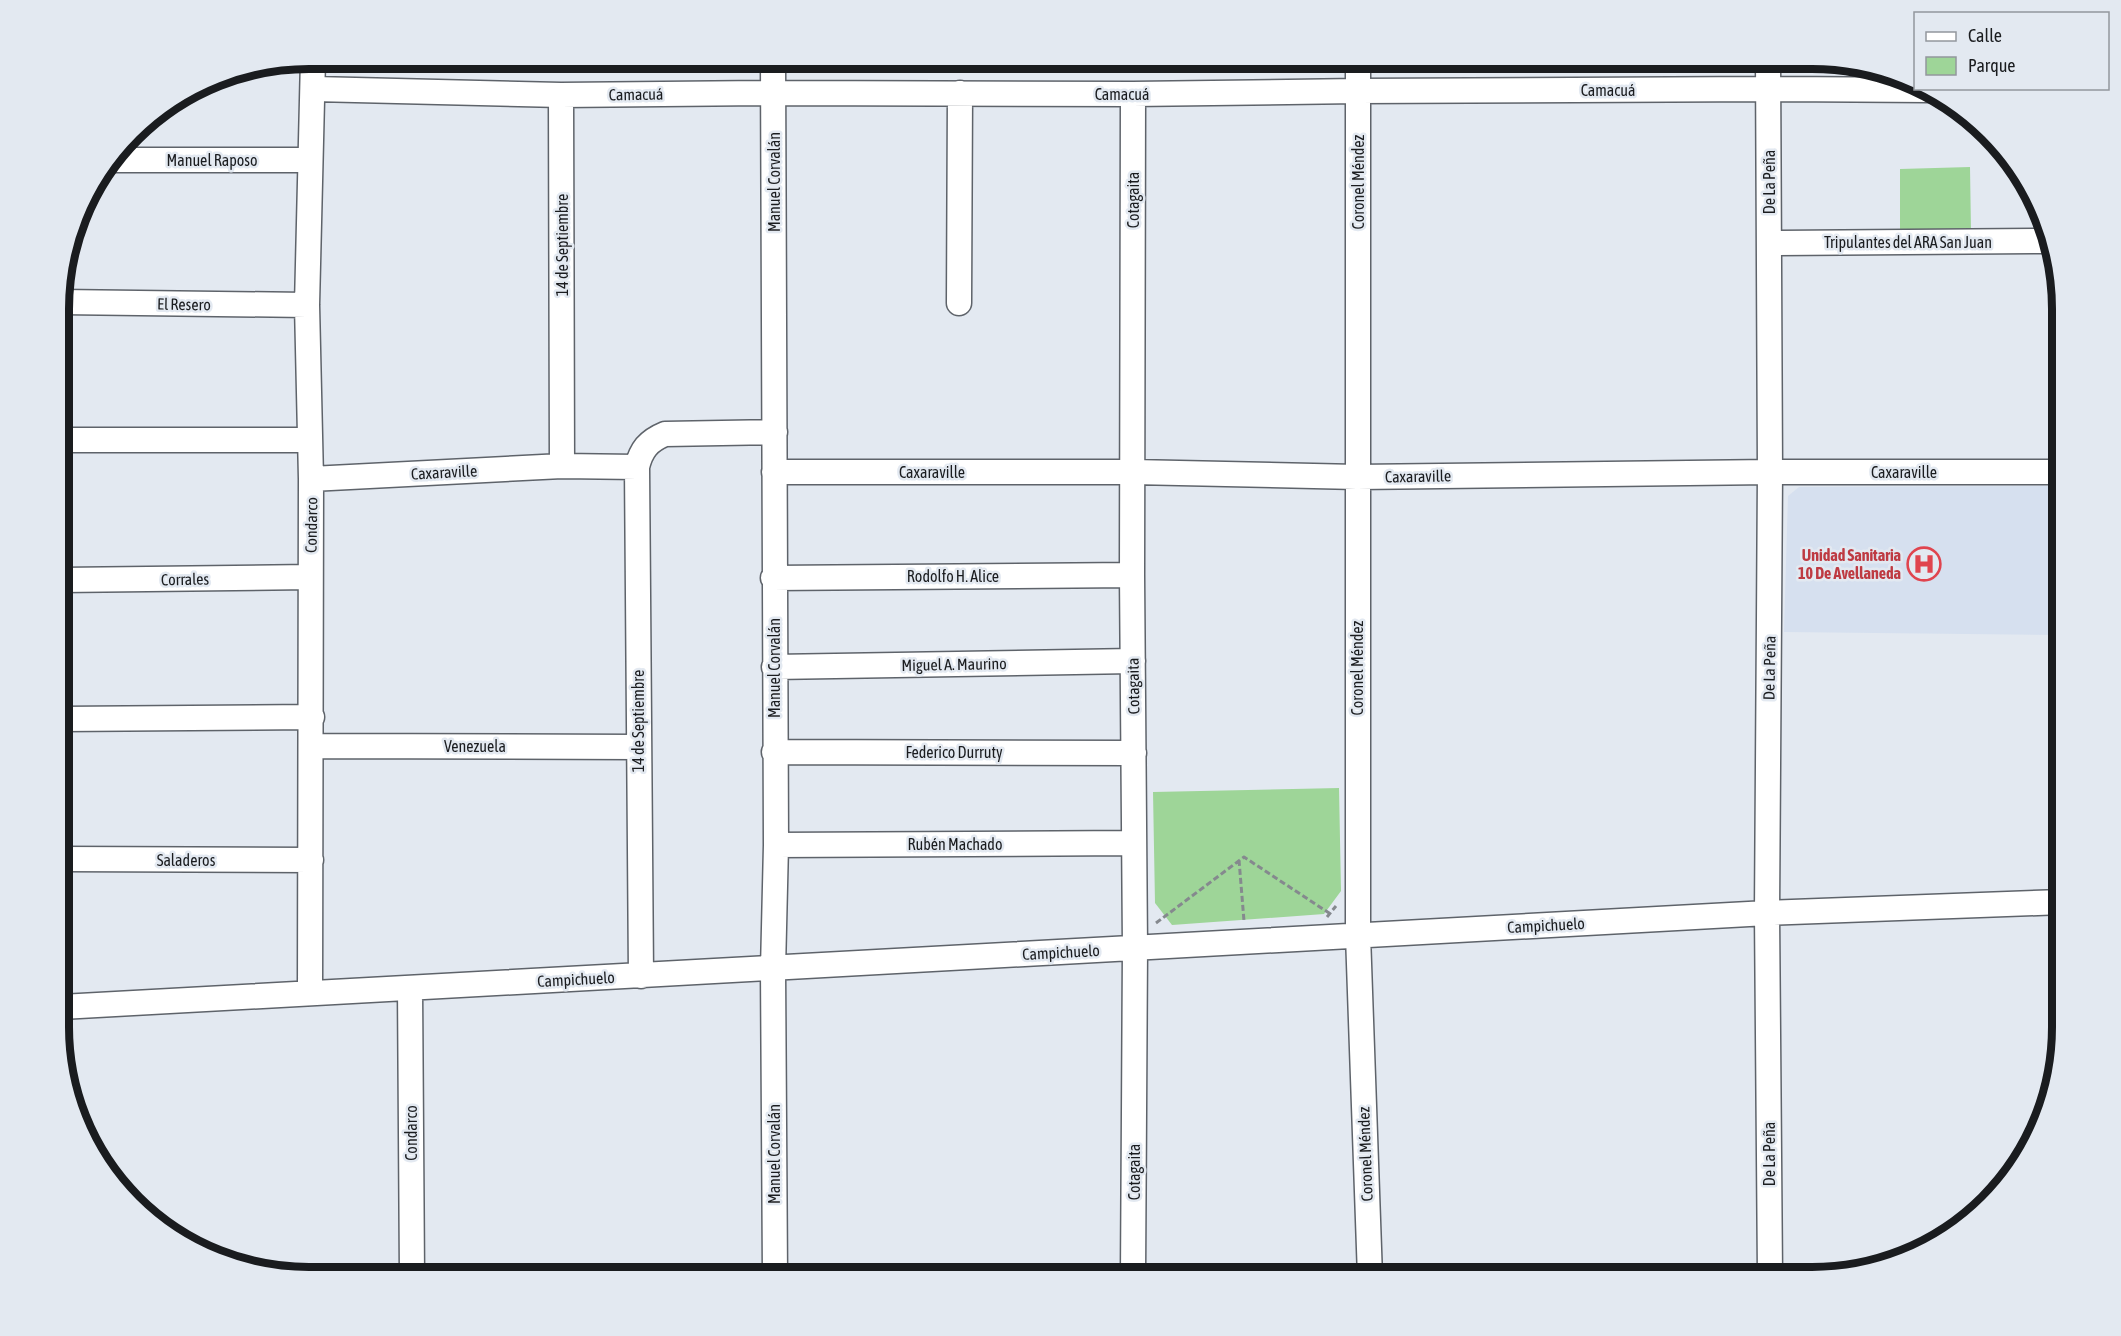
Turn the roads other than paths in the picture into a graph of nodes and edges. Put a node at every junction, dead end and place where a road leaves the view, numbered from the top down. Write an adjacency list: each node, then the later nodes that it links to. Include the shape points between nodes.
1 (313, 69): 5 (street, Condarco)
2 (773, 69): 9 (street, Manuel Corvalán)
3 (1358, 69): 8 (street, Coronel Méndez)
4 (1768, 69): 6 (street, De La Peña)
5 (314, 89): 12 (street, Camacuá); 14 (street, Condarco)
6 (1768, 89): 7 (street, Camacuá); 8 (street, Camacuá); 16 (street, De La Peña)
7 (1910, 90)
8 (1358, 91): 11 (street, Camacuá); 29 (street, Coronel Méndez)
9 (773, 93): 10 (street, Camacuá); 12 (street, Camacuá); 20 (street, Manuel Corvalán)
10 (960, 93): 11 (street, Camacuá); 18 (street)
11 (1133, 94): 26 (street, Cotagaita)
12 (561, 95): 23 (street, 14 de Septiembre)
13 (121, 160): 14 (street, Manuel Raposo)
14 (310, 160): 19 (street, Condarco)
15 (2042, 241): 16 (street, Tripulantes del ARA San Juan)
16 (1769, 243): 27 (street, De La Peña)
17 (69, 302): 19 (street, El Resero)
18 (960, 303)
19 (307, 305): 21 (street, Condarco)
20 (774, 432): 24 (street, via 665,434 645,446); 25 (street, Manuel Corvalán)
21 (310, 440): 22 (street); 30 (street, Condarco)
22 (69, 441)
23 (562, 466): 24 (street, Caxaraville); 30 (street, Caxaraville)
24 (637, 467): 40 (street, 14 de Septiembre)
25 (774, 472): 26 (street, Caxaraville); 33 (street, Manuel Corvalán)
26 (1133, 472): 29 (street, Caxaraville); 31 (street, Cotagaita)
27 (1770, 472): 28 (street, Caxaraville); 29 (street, Caxaraville); 48 (street, De La Peña)
28 (2052, 472)
29 (1357, 477): 49 (street, Coronel Méndez)
30 (311, 479): 32 (street, Condarco)
31 (1132, 575): 33 (street, Rodolfo H. Alice); 35 (street, Cotagaita)
32 (310, 577): 34 (street, Corrales); 37 (street, Condarco)
33 (773, 578): 36 (street, Manuel Corvalán)
34 (69, 580)
35 (1133, 661): 36 (street, Miguel A. Maurino); 42 (street, Cotagaita)
36 (774, 667): 41 (street, Manuel Corvalán)
37 (312, 717): 38 (street); 39 (street, Condarco)
38 (69, 719)
39 (312, 746): 40 (street, Venezuela); 46 (street, Condarco)
40 (638, 747): 52 (street, 14 de Septiembre)
41 (774, 752): 42 (street, Federico Durruty); 44 (street, Manuel Corvalán)
42 (1134, 753): 43 (street, Cotagaita)
43 (1133, 843): 44 (street, Rubén Machado); 50 (street, Cotagaita)
44 (776, 845): 51 (street, Manuel Corvalán)
45 (69, 859): 46 (street, Saladeros)
46 (311, 860): 54 (street, Condarco)
47 (2052, 902): 48 (street, Campichuelo)
48 (1767, 914): 49 (street, Campichuelo); 60 (street, De La Peña)
49 (1350, 936): 50 (street, Campichuelo); 59 (street, Coronel Méndez)
50 (1135, 948): 51 (street, Campichuelo); 58 (street, Cotagaita)
51 (773, 969): 52 (street, Campichuelo); 57 (street, Manuel Corvalán)
52 (641, 976): 53 (street, Campichuelo)
53 (410, 988): 54 (street, Campichuelo); 56 (street, Condarco)
54 (310, 993): 55 (street, Campichuelo)
55 (69, 1007)
56 (412, 1267)
57 (775, 1267)
58 (1133, 1267)
59 (1369, 1267)
60 (1770, 1267)

